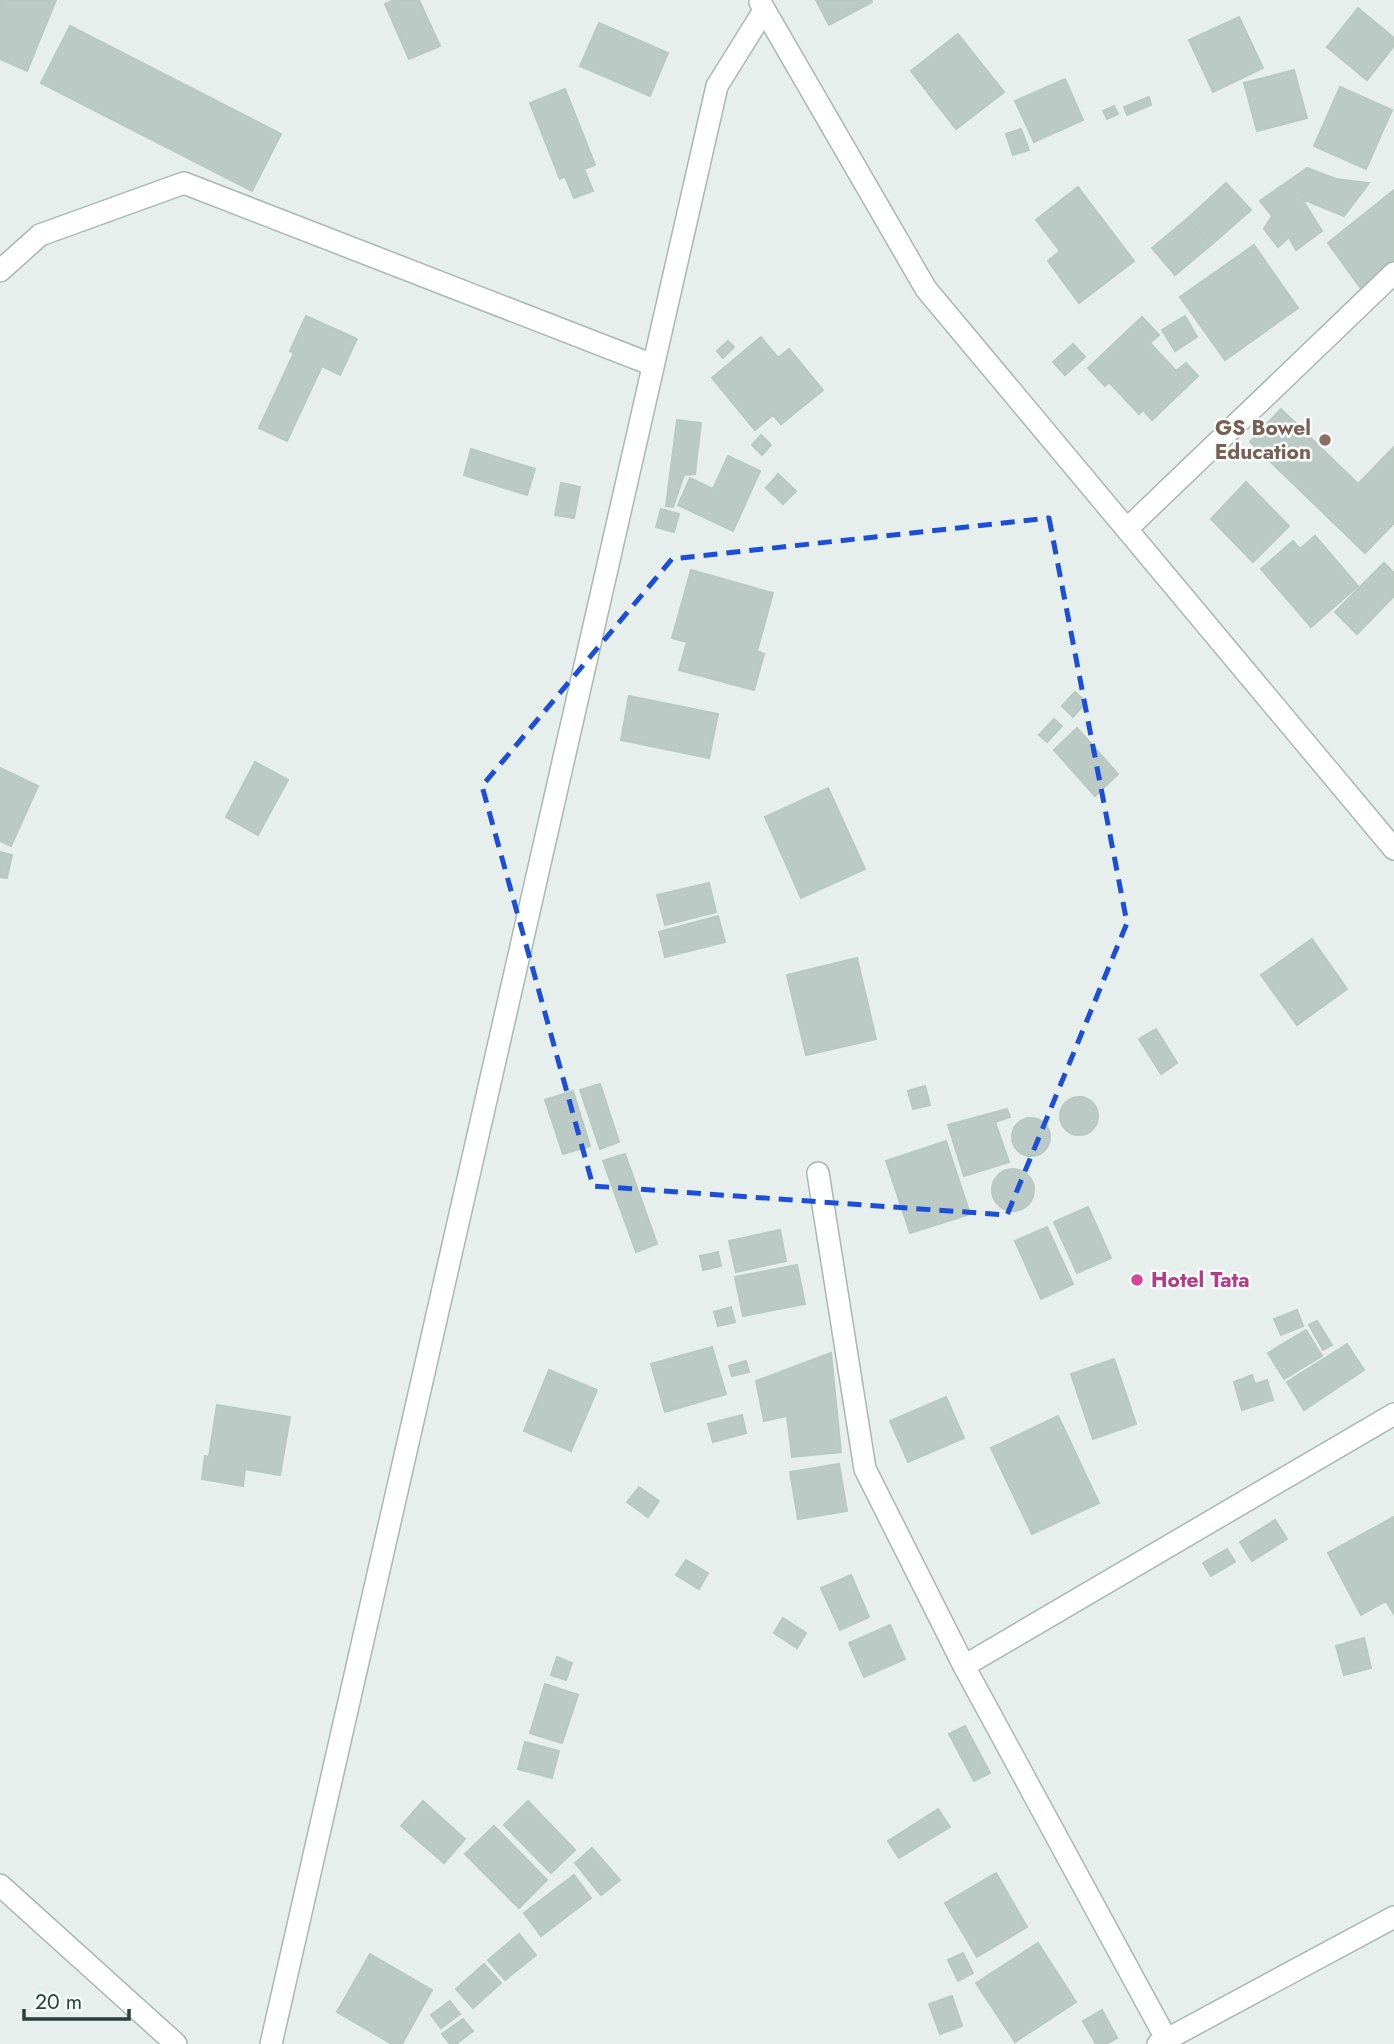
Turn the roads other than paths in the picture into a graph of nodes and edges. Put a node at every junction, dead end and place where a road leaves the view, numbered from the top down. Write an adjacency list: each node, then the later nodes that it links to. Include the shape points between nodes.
1 (761, 6): 4 (street, via 717,86); 5 (street, via 926,289)
2 (0, 271): 4 (street, via 40,235 184,183)
3 (1394, 273): 5 (street)
4 (653, 365): 12 (street)
5 (1128, 527): 6 (street)
6 (1394, 849)
7 (818, 1173): 9 (street, via 864,1469)
8 (1394, 1414): 9 (street)
9 (964, 1666): 13 (street)
10 (0, 1885): 14 (street)
11 (1394, 1917): 13 (street)
12 (274, 2042)
13 (1165, 2042)
14 (176, 2044)

